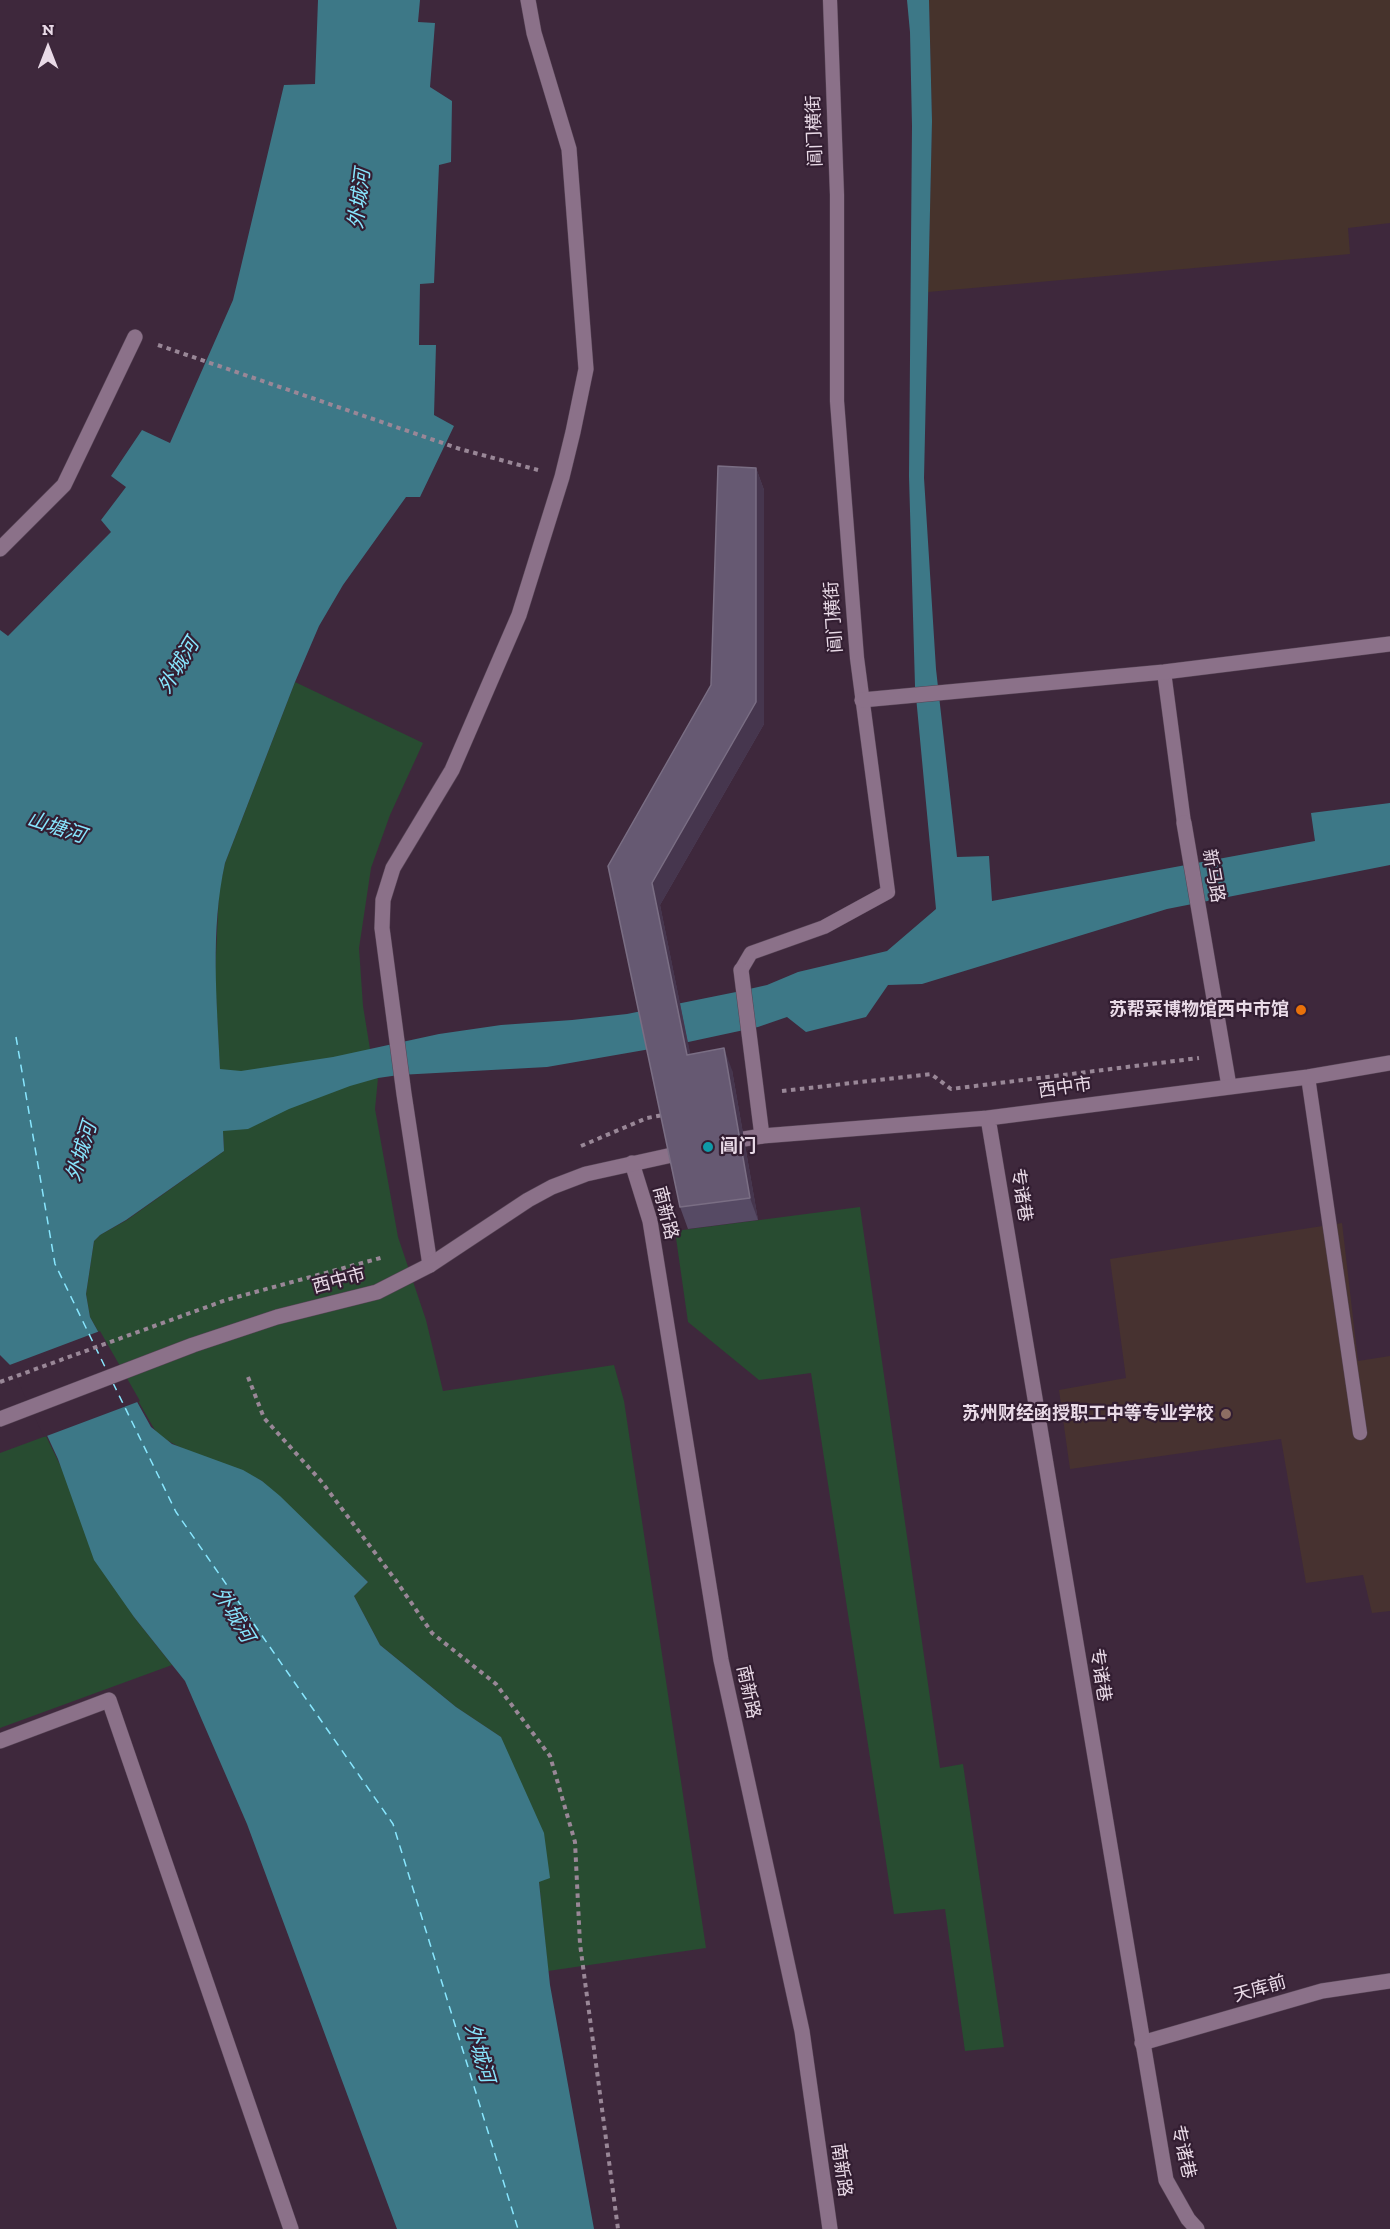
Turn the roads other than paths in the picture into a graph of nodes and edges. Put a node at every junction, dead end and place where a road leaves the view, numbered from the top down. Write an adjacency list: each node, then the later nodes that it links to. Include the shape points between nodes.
1 (528, 0): 18 (street, via 569,149 586,369 562,477 519,615 452,770 393,868 383,900 382,928)
2 (830, 0): 7 (lane, 阊门横街, via 837,195 837,401)
3 (135, 337): 4 (street, via 64,485)
4 (0, 549)
5 (1390, 644): 6 (street)
6 (1164, 672): 7 (street); 8 (lane, 新马路)
7 (862, 700): 9 (lane, 阊门横街, via 888,892 824,927 751,953)
8 (1184, 824): 12 (street, 新马路)
9 (741, 970): 14 (street, 阊门横街)
10 (1390, 1063): 11 (street, 西中市)
11 (1308, 1077): 12 (street, 西中市); 20 (lane)
12 (1229, 1086): 13 (street, 西中市)
13 (988, 1118): 14 (street, 西中市); 23 (street, 专诸巷)
14 (762, 1136): 15 (street, 西中市)
15 (744, 1139)
16 (672, 1155): 17 (street, 西中市)
17 (632, 1163): 18 (street, 西中市, via 552,1187); 25 (street, 南新路, via 650,1221 721,1660 802,2031)
18 (430, 1265): 19 (street, 西中市, via 376,1292 277,1317 193,1345)
19 (0, 1419)
20 (1360, 1433)
21 (0, 1741): 24 (street, via 109,1700)
22 (1390, 1981): 23 (street, 天库前, via 1322,1991)
23 (1142, 2043): 26 (street, 专诸巷, via 1166,2180)
24 (291, 2229)
25 (830, 2229)
26 (1197, 2229)

